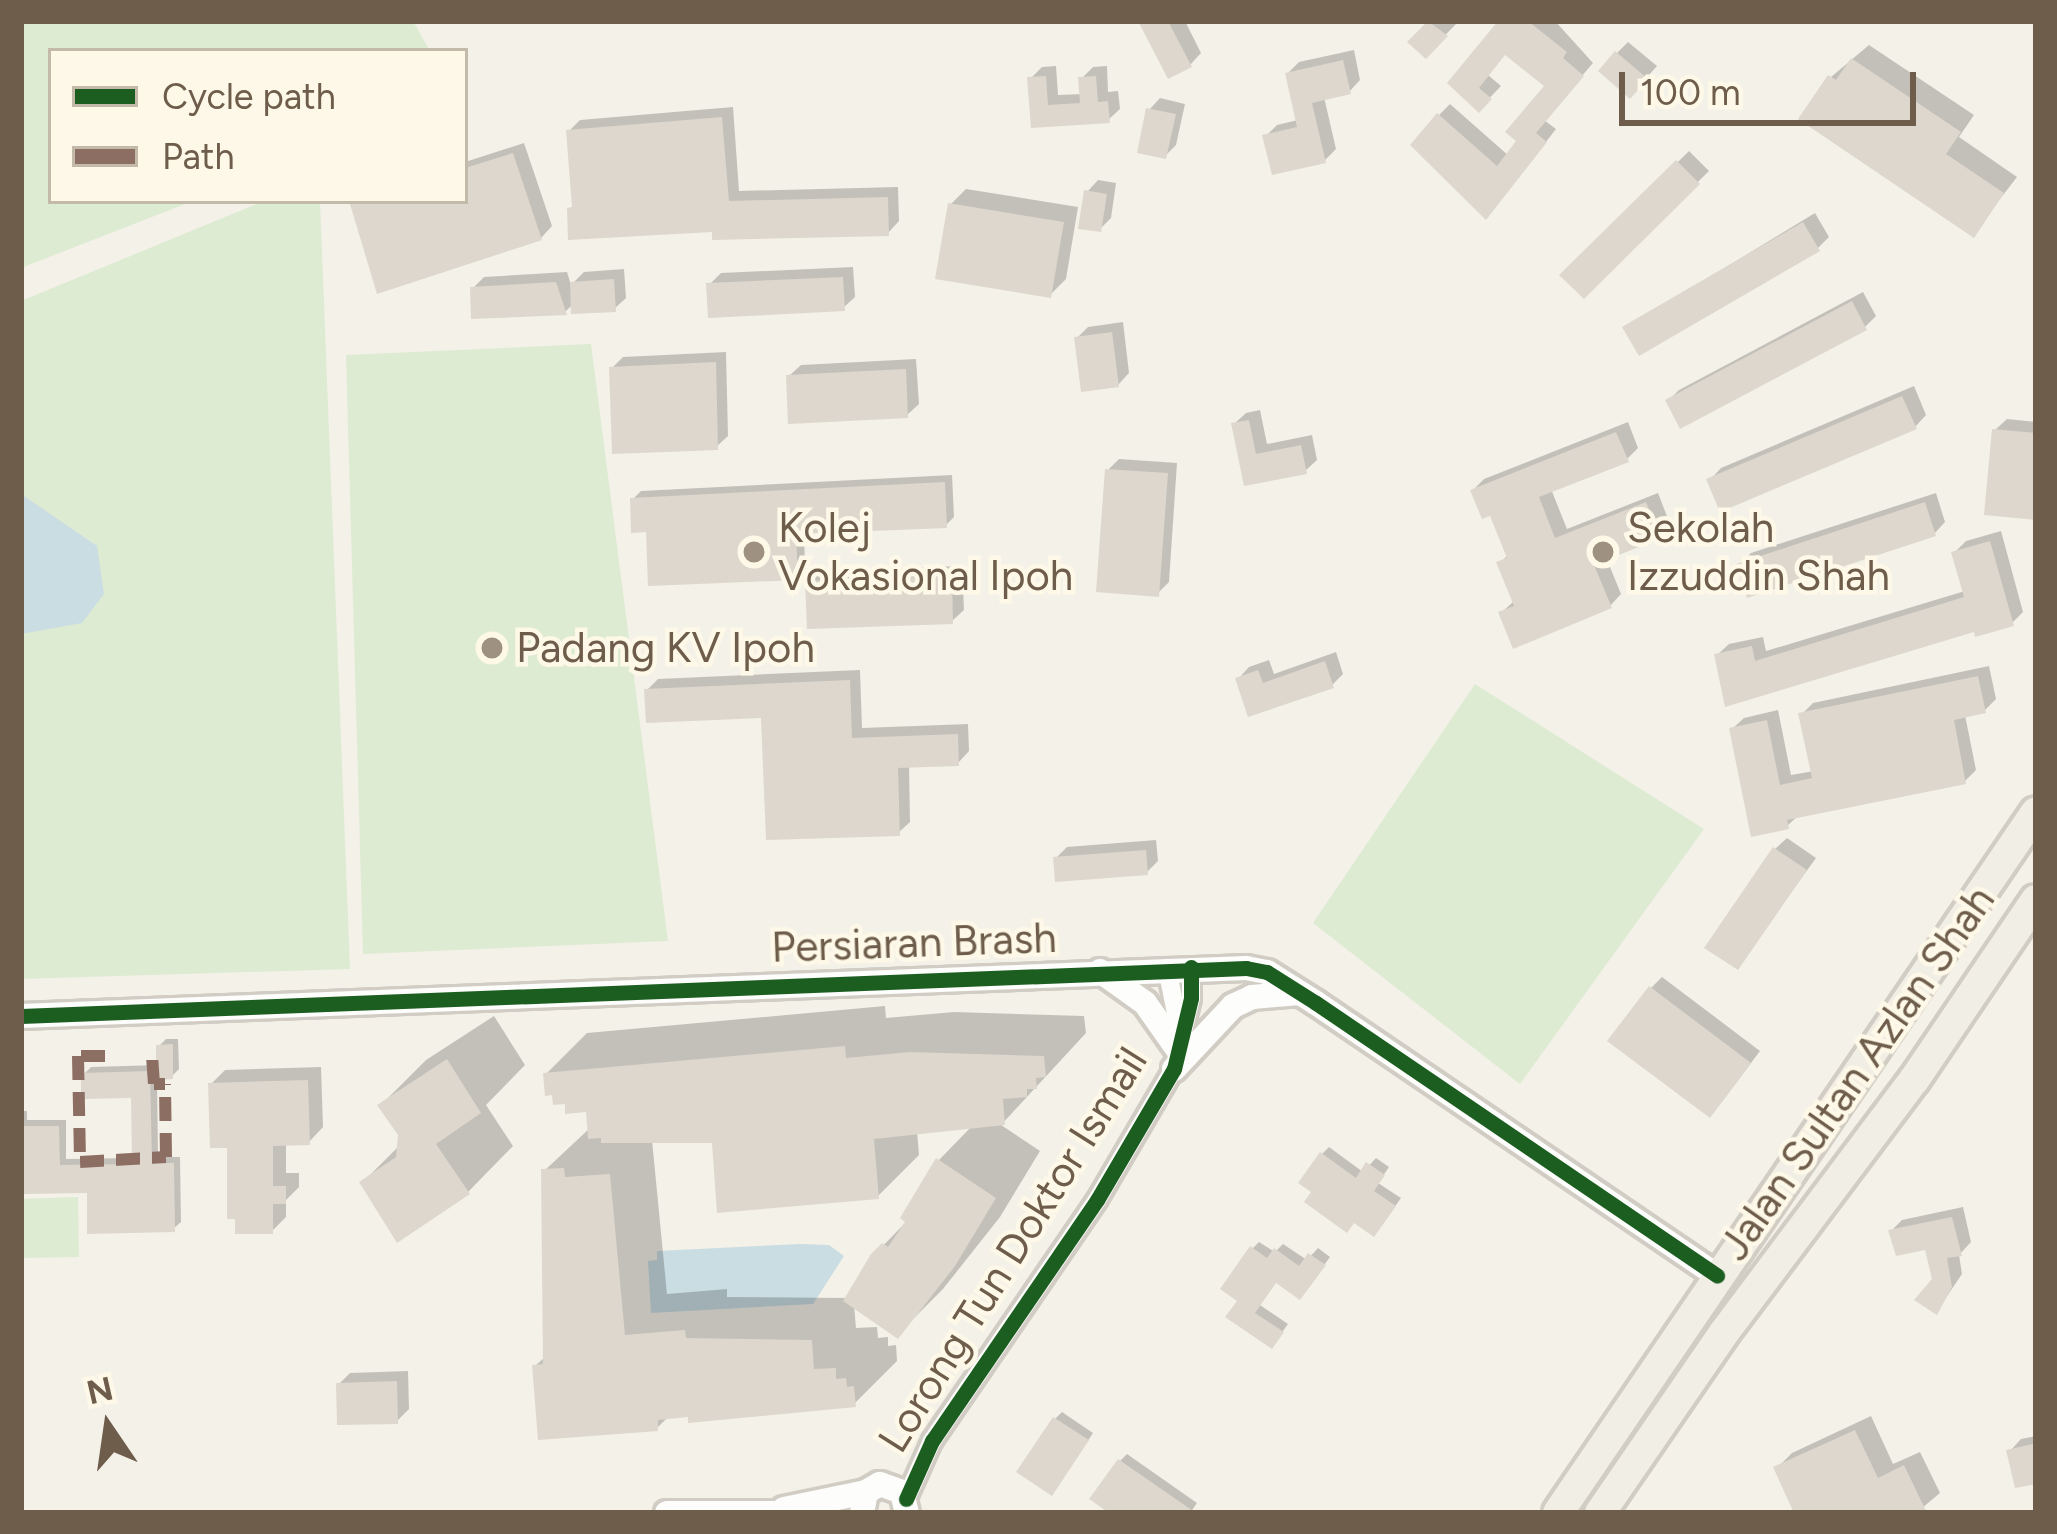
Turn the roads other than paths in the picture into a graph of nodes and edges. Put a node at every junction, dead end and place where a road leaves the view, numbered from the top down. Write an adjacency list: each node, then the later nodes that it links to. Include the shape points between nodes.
1 (2036, 812): 8 (main road, Jalan Sultan Azlan Shah)
2 (2036, 900): 16 (main road, Jalan Sultan Azlan Shah)
3 (1179, 968): 4 (street, Persiaran Brash); 5 (street, Persiaran Brash, via 1267,972); 7 (street, Lorong Tun Doktor Ismail)
4 (1100, 971): 6 (street, Persiaran Brash); 7 (street, via 1145,1003)
5 (1299, 993): 7 (street, via 1233,1006); 8 (street, Persiaran Brash)
6 (21, 1016)
7 (1177, 1051): 9 (street, Lorong Tun Doktor Ismail, via 1097,1200)
8 (1717, 1276): 15 (main road, Jalan Sultan Azlan Shah)
9 (932, 1442): 10 (street, Lorong Tun Doktor Ismail); 11 (street, Lorong Tun Doktor Ismail)
10 (870, 1496): 11 (street, via 896,1486); 12 (street)
11 (909, 1508)
12 (770, 1511): 13 (street); 14 (street)
13 (667, 1513)
14 (798, 1513)
15 (1558, 1513)
16 (1600, 1513)

